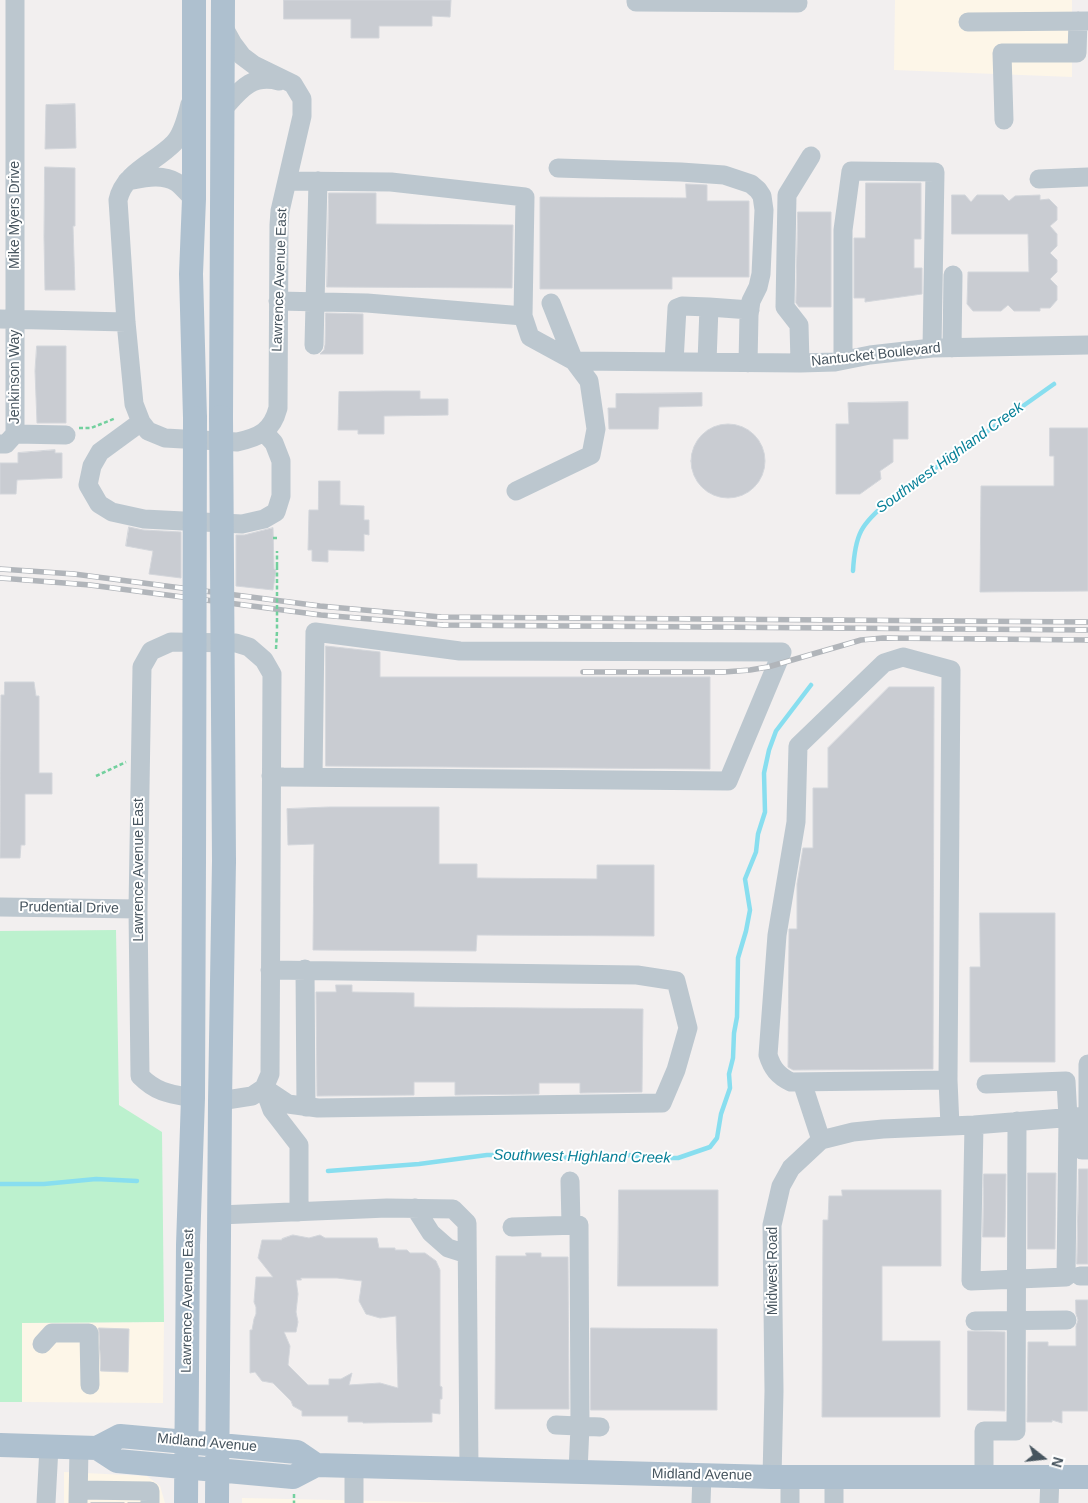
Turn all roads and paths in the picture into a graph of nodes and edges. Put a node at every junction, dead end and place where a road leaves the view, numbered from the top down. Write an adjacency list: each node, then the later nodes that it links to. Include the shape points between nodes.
1 (15, 0): 11 (street, Mike Myers Drive)
2 (194, 0): 13 (main road, Lawrence Avenue East)
3 (223, 0): 9 (main road)
4 (636, 0): 5 (street)
5 (679, 1): 6 (street)
6 (798, 3)
7 (1083, 21): 8 (street); 10 (street)
8 (968, 22)
9 (223, 26): 12 (street, via 242,56); 14 (main road)
10 (1083, 53): 15 (street, via 1002,52)
11 (8, 84): 31 (street, Mike Myers Drive)
12 (292, 84): 14 (street, via 256,80 242,88); 21 (street, Lawrence Avenue East, via 302,99 302,116)
13 (193, 92): 20 (street, Lawrence Avenue East, via 186,121 176,142); 23 (main road, Lawrence Avenue East)
14 (224, 108): 66 (main road, bridge, via 221,170 224,861)
15 (1004, 120)
16 (811, 156): 42 (street, via 787,195 785,307 800,326)
17 (558, 168): 29 (street, via 724,175 751,184 762,196 764,210 761,274)
18 (1088, 177): 19 (street)
19 (1039, 179)
20 (126, 181): 23 (street, via 163,177 176,182); 32 (street, via 118,200)
21 (287, 181): 22 (street); 25 (street, Lawrence Avenue East, via 280,211)
22 (318, 181): 26 (street); 30 (street, via 391,182 525,197)
23 (194, 199): 65 (main road, Lawrence Avenue East, bridge, via 191,274 195,418)
24 (953, 275): 36 (street)
25 (278, 301): 26 (street); 44 (street, Lawrence Avenue East, via 278,408 275,420)
26 (314, 302): 30 (street); 33 (street)
27 (551, 303): 38 (street)
28 (709, 307): 29 (street); 39 (street, via 677,308); 40 (street)
29 (750, 310): 41 (street)
30 (523, 316): 38 (street, via 530,337)
31 (7, 319): 32 (street); 46 (street, Jenkinson Way)
32 (126, 322): 43 (street, via 134,404)
33 (314, 345)
34 (1088, 345): 36 (street, Nantucket Boulevard)
35 (932, 348): 36 (street, Nantucket Boulevard); 37 (street, Nantucket Boulevard); 37 (street, via 935,172 852,170 843,230)
36 (952, 348)
37 (843, 360): 42 (street, Nantucket Boulevard)
38 (574, 361): 39 (street, Nantucket Boulevard); 47 (street, via 588,381 596,429 591,455)
39 (674, 362): 40 (street, Nantucket Boulevard)
40 (707, 362): 41 (street, Nantucket Boulevard)
41 (748, 363): 42 (street, Nantucket Boulevard)
42 (800, 363)
43 (141, 422): 44 (street, via 148,431 166,438 237,442); 44 (street, via 100,452 92,466 88,485 99,504 112,512 144,519 242,524 264,520 276,512 281,496 282,461 274,442)
44 (264, 432)
45 (66, 435): 46 (street, Jenkinson Way)
46 (7, 439)
47 (516, 491)
48 (273, 538): 49 (path)
49 (279, 538)
50 (277, 551): 51 (path, bridge)
51 (276, 650)
52 (140, 760): 53 (path, via 124,762); 54 (street, Lawrence Avenue East, via 142,667 151,651 171,642 236,643 249,647 264,660 272,674); 57 (street, Lawrence Avenue East)
53 (96, 776)
54 (271, 776): 55 (street); 59 (street, Lawrence Avenue East)
55 (313, 777): 55 (street, via 728,781 782,652 460,651 315,632)
56 (0, 907): 57 (street, Prudential Drive)
57 (138, 909): 65 (street, Lawrence Avenue East, via 140,1076 151,1087)
58 (305, 969): 59 (street); 67 (street); 67 (street, via 637,975 676,981 688,1028 662,1104)
59 (270, 970): 64 (street, Lawrence Avenue East, via 270,1074)
60 (1088, 1064): 68 (street)
61 (948, 1080): 62 (street); 62 (street, via 951,670 903,657 884,663 798,746 796,822 777,935 768,1055 772,1067 782,1078); 71 (street)
62 (802, 1082): 72 (street)
63 (986, 1084): 68 (street, via 1066,1081)
64 (264, 1088): 66 (street, via 252,1096); 67 (street, via 288,1104); 76 (street, via 272,1110 299,1145)
65 (193, 1098): 90 (main road, Lawrence Avenue East)
66 (220, 1101): 77 (main road)
67 (306, 1107)
68 (1081, 1117): 69 (street, Midwest Road); 73 (street, via 1082,1150); 81 (street, via 1066,1277)
69 (1017, 1121): 70 (street, Midwest Road); 81 (street)
70 (974, 1125): 71 (street, Midwest Road); 81 (street, via 972,1281)
71 (950, 1126): 72 (street, Midwest Road, via 883,1128)
72 (821, 1140): 102 (street, Midwest Road, via 791,1168 781,1186 772,1224 774,1391)
73 (1088, 1150)
74 (570, 1181): 78 (street)
75 (415, 1208): 76 (street); 80 (street, via 431,1233 448,1248); 80 (street, via 453,1208 467,1223)
76 (299, 1212): 77 (street)
77 (219, 1215): 91 (main road)
78 (571, 1225): 79 (street); 88 (street, via 579,1224)
79 (512, 1227)
80 (467, 1254): 98 (street)
81 (1016, 1280): 82 (street)
82 (1016, 1320): 83 (street); 84 (street); 104 (street, via 1016,1431 984,1431)
83 (1067, 1320)
84 (975, 1321)
85 (42, 1344): 86 (street, via 52,1333 90,1333)
86 (90, 1385)
87 (556, 1425): 88 (street)
88 (580, 1426): 89 (street); 100 (street)
89 (600, 1427)
90 (185, 1441): 91 (main road, Midland Avenue); 94 (main road, Midland Avenue, via 120,1436); 97 (main road, Lawrence Avenue East)
91 (218, 1443): 95 (main road, Midland Avenue, via 297,1452); 99 (main road)
92 (0, 1445): 93 (main road, Midland Avenue)
93 (49, 1447): 94 (main road, Midland Avenue); 111 (street)
94 (88, 1448): 97 (main road, Midland Avenue, via 117,1461); 108 (street)
95 (316, 1465): 96 (main road, Midland Avenue); 99 (main road, Midland Avenue, via 293,1477)
96 (354, 1466): 98 (main road, Midland Avenue); 115 (street)
97 (186, 1467): 99 (main road, Midland Avenue); 112 (main road, Lawrence Avenue East)
98 (469, 1469): 100 (main road, Midland Avenue)
99 (218, 1471): 113 (main road)
100 (578, 1472): 101 (main road, Midland Avenue)
101 (702, 1475): 102 (main road, Midland Avenue); 116 (street)
102 (781, 1477): 103 (main road, Midland Avenue); 117 (street, Midwest Road)
103 (834, 1477): 104 (main road, Midland Avenue); 118 (street)
104 (984, 1477): 105 (main road, Midland Avenue)
105 (1050, 1477): 106 (main road, Midland Avenue); 119 (street)
106 (1088, 1477)
107 (294, 1494): 114 (path)
108 (78, 1496): 109 (street)
109 (108, 1496): 110 (street)
110 (142, 1499)
111 (46, 1503)
112 (186, 1503)
113 (217, 1503)
114 (294, 1503)
115 (354, 1503)
116 (701, 1503)
117 (790, 1503)
118 (834, 1503)
119 (1050, 1503)

